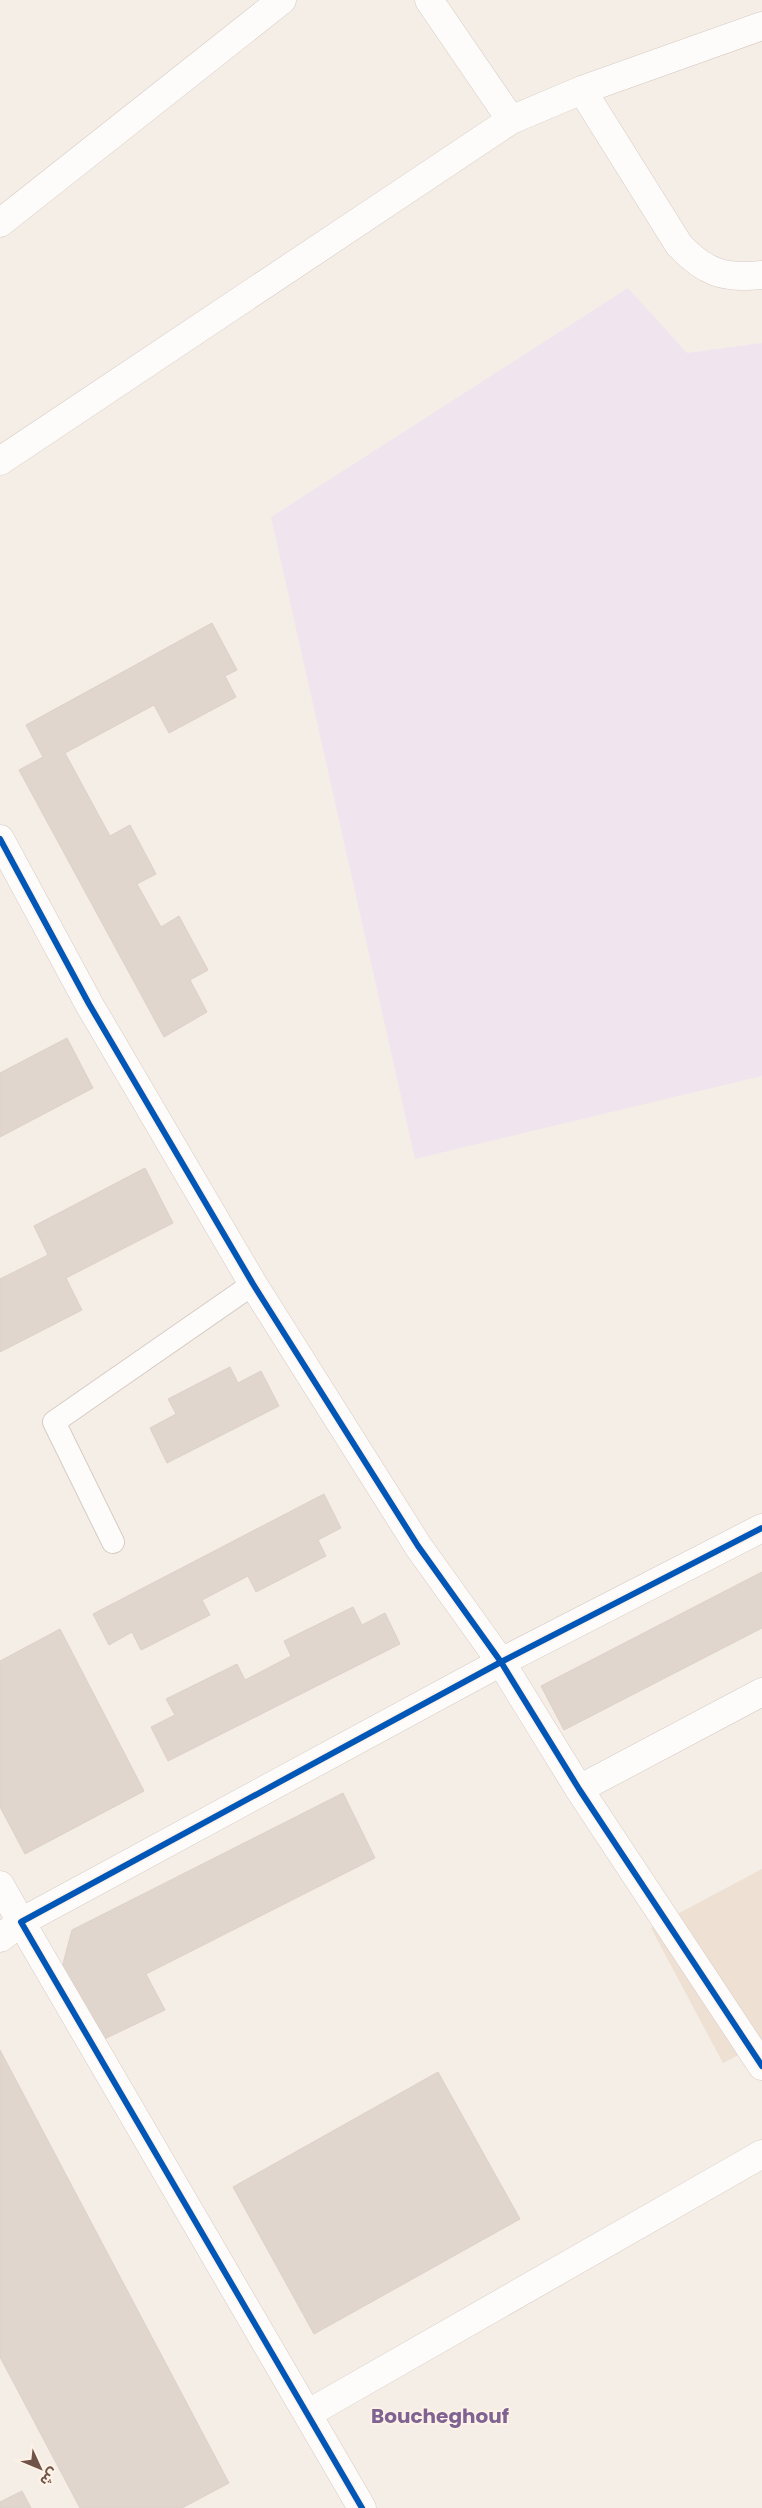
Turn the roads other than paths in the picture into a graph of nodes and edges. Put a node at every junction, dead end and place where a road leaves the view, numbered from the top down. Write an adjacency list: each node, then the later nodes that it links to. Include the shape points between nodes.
1 (282, 0): 6 (street)
2 (429, 0): 5 (street)
3 (762, 26): 4 (street)
4 (582, 90): 5 (street); 7 (street, via 679,245 694,261 736,278)
5 (511, 120): 8 (street)
6 (0, 223)
7 (762, 275)
8 (0, 461)
9 (0, 839): 10 (street, via 89,1004)
10 (253, 1284): 12 (lane, via 54,1422); 13 (street, via 418,1546)
11 (762, 1528): 13 (street)
12 (112, 1542)
13 (501, 1662): 15 (street); 17 (street)
14 (762, 1692): 15 (street)
15 (579, 1789): 19 (street)
16 (0, 1885): 17 (street)
17 (22, 1922): 18 (street); 21 (street)
18 (0, 1938)
19 (762, 2066)
20 (762, 2154): 21 (street)
21 (309, 2413): 22 (street)
22 (362, 2508)

